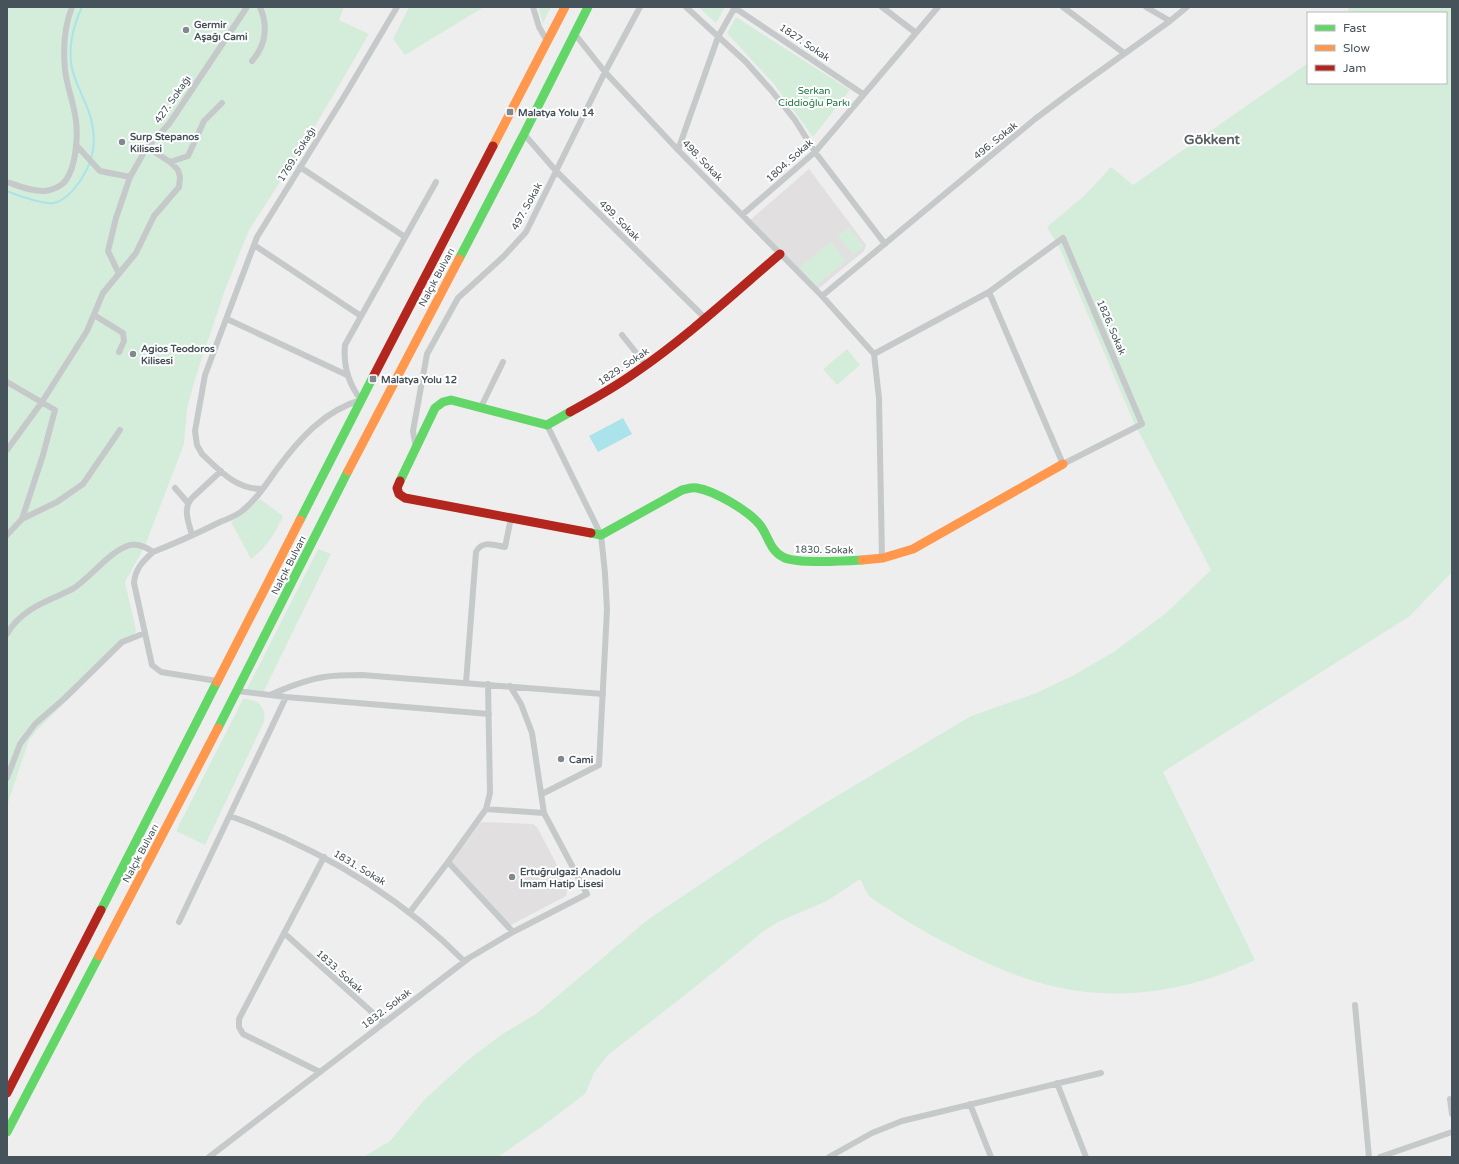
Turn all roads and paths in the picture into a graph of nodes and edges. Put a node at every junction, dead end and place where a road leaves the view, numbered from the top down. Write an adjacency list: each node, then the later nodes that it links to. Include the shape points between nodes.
1 (72, 7): 27 (street, via 64,49 67,83 76,120)
2 (247, 7): 28 (street, 427. Sokağı, via 169,124)
3 (260, 7): 22 (street, via 265,35 259,52)
4 (397, 7): 32 (street, 1769. Sokağı)
5 (533, 7): 20 (street, via 539,27)
6 (565, 7): 20 (main road, Nalçık Bulvarı)
7 (588, 7): 17 (main road, Nalçık Bulvarı)
8 (640, 7): 23 (street, 497. Sokak)
9 (686, 7): 19 (street)
10 (735, 7): 19 (street); 24 (street, 1827. Sokak)
11 (882, 7): 18 (street)
12 (938, 7): 18 (street, 1804. Sokak)
13 (1063, 7): 21 (street)
14 (1146, 7): 16 (street)
15 (1187, 7): 16 (street, 496. Sokak)
16 (1170, 21): 21 (street, 496. Sokak)
17 (574, 33): 23 (street, 498. Sokak); 26 (main road, Nalçık Bulvarı)
18 (916, 33): 24 (street, 1804. Sokak)
19 (718, 37): 29 (street); 30 (street, via 772,90)
20 (547, 41): 56 (main road, Nalçık Bulvarı)
21 (1124, 53): 39 (street, 496. Sokak, via 1035,119)
22 (252, 61)
23 (605, 72): 29 (street, 498. Sokak); 33 (street, 497. Sokak)
24 (863, 94): 30 (street, 1804. Sokak)
25 (222, 103): 31 (street, via 204,121 188,156)
26 (524, 134): 33 (street, 499. Sokak); 83 (main road, Nalçık Bulvarı, via 375,418)
27 (76, 145): 34 (street, via 100,171); 35 (street, via 66,180 59,186 39,191)
28 (147, 147): 31 (street); 34 (street, 427. Sokağı)
29 (678, 150): 37 (street, 498. Sokak)
30 (815, 152): 37 (street, 1804. Sokak); 39 (street)
31 (170, 162): 42 (street, via 179,173 179,187 154,216 136,253)
32 (300, 167): 38 (street); 40 (street, 1769. Sokağı)
33 (556, 171): 47 (street, 499. Sokak); 61 (street, 497. Sokak, via 526,232 458,298 427,354 413,432)
34 (130, 176): 42 (street, 427. Sokağı, via 108,251)
35 (7, 182)
36 (436, 182): 38 (street)
37 (742, 215): 41 (street, 498. Sokak)
38 (405, 237): 46 (street)
39 (885, 244): 44 (street, 496. Sokak)
40 (254, 245): 46 (street); 48 (street, 1769. Sokağı)
41 (780, 254): 44 (street, 498. Sokak); 47 (main road, 1829. Sokak)
42 (119, 274): 45 (street, via 104,293)
43 (989, 292): 51 (street); 63 (street); 63 (street, 1826. Sokak, via 1063,238 1142,424)
44 (822, 296): 51 (street, 498. Sokak)
45 (94, 315): 50 (street, via 123,333 124,341); 57 (street, via 87,331)
46 (361, 316): 54 (street, via 346,344 344,358)
47 (705, 318): 53 (main road, 1829. Sokak)
48 (227, 319): 54 (street); 64 (street, 1769. Sokağı, via 205,375 195,426 196,440 202,454)
49 (622, 336): 53 (street)
50 (120, 352)
51 (874, 354): 76 (street, via 880,398)
52 (503, 362): 58 (street)
53 (646, 365): 59 (main road, 1829. Sokak, via 604,393)
54 (347, 375): 56 (street)
55 (7, 382): 57 (street)
56 (361, 400): 66 (street, via 339,408 310,431); 79 (main road, Nalçık Bulvarı)
57 (42, 402): 62 (street); 69 (street, via 55,410)
58 (480, 407): 59 (main road); 61 (main road, via 451,400 443,402 435,408)
59 (547, 425): 74 (street)
60 (120, 430): 69 (street, via 83,484 57,502)
61 (416, 449): 68 (main road, via 397,488 400,496)
62 (7, 450)
63 (1064, 464): 76 (main road, 1830. Sokak, via 913,549)
64 (221, 471): 66 (street, 1769. Sokağı, via 238,484); 67 (street)
65 (175, 488): 67 (street)
66 (262, 489): 73 (street, via 241,511)
67 (188, 503): 73 (street, via 187,514)
68 (511, 518): 74 (main road); 80 (street, via 505,547 484,544 476,552)
69 (22, 519): 71 (street)
70 (7, 524): 71 (street)
71 (14, 528): 72 (street)
72 (7, 535)
73 (192, 535): 75 (street)
74 (601, 535): 76 (main road, 1830. Sokak, via 677,492 695,488 736,506 751,516 761,526 772,549 783,558 862,561); 84 (street, via 607,610)
75 (153, 552): 77 (street, via 140,565 135,578); 78 (street, via 140,546 127,546 107,559 74,588 25,613)
76 (882, 558)
77 (145, 633): 79 (street, via 150,661 158,670); 88 (street, via 122,642 35,724 20,744)
78 (7, 634)
79 (217, 681): 105 (main road, Nalçık Bulvarı)
80 (466, 683): 81 (street); 85 (street, via 362,675 331,676 305,681)
81 (488, 684): 82 (street); 87 (street)
82 (510, 686): 84 (street); 89 (street, via 521,704 532,733)
83 (238, 691): 85 (street); 109 (main road, Nalçık Bulvarı)
84 (603, 694): 89 (street, via 599,765)
85 (270, 695): 86 (street)
86 (286, 696): 87 (street); 92 (street)
87 (489, 714): 90 (street, via 490,793)
88 (7, 778)
89 (542, 794): 91 (street)
90 (486, 809): 91 (street); 94 (street)
91 (544, 813): 97 (street, 1832. Sokak, via 587,894)
92 (230, 816): 93 (street, 1831. Sokak, via 275,833); 96 (street)
93 (324, 857): 95 (street, 1831. Sokak, via 361,878); 98 (street)
94 (448, 862): 95 (street); 97 (street)
95 (410, 912): 99 (street, 1831. Sokak)
96 (180, 922)
97 (513, 932): 99 (street, 1832. Sokak)
98 (284, 933): 101 (street, 1833. Sokak); 102 (street, via 239,1019 239,1027 243,1034)
99 (464, 961): 101 (street, 1832. Sokak)
100 (1355, 1005): 115 (street)
101 (384, 1023): 102 (street, 1832. Sokak)
102 (320, 1072): 111 (street, 1832. Sokak)
103 (1101, 1073): 104 (street)
104 (1057, 1083): 107 (street); 114 (street)
105 (7, 1093)
106 (1450, 1099): 108 (street)
107 (970, 1104): 112 (street, via 887,1127); 113 (street)
108 (1452, 1114)
109 (7, 1132)
110 (1452, 1132): 116 (street)
111 (209, 1157)
112 (829, 1157)
113 (991, 1157)
114 (1086, 1157)
115 (1369, 1157)
116 (1380, 1157)

